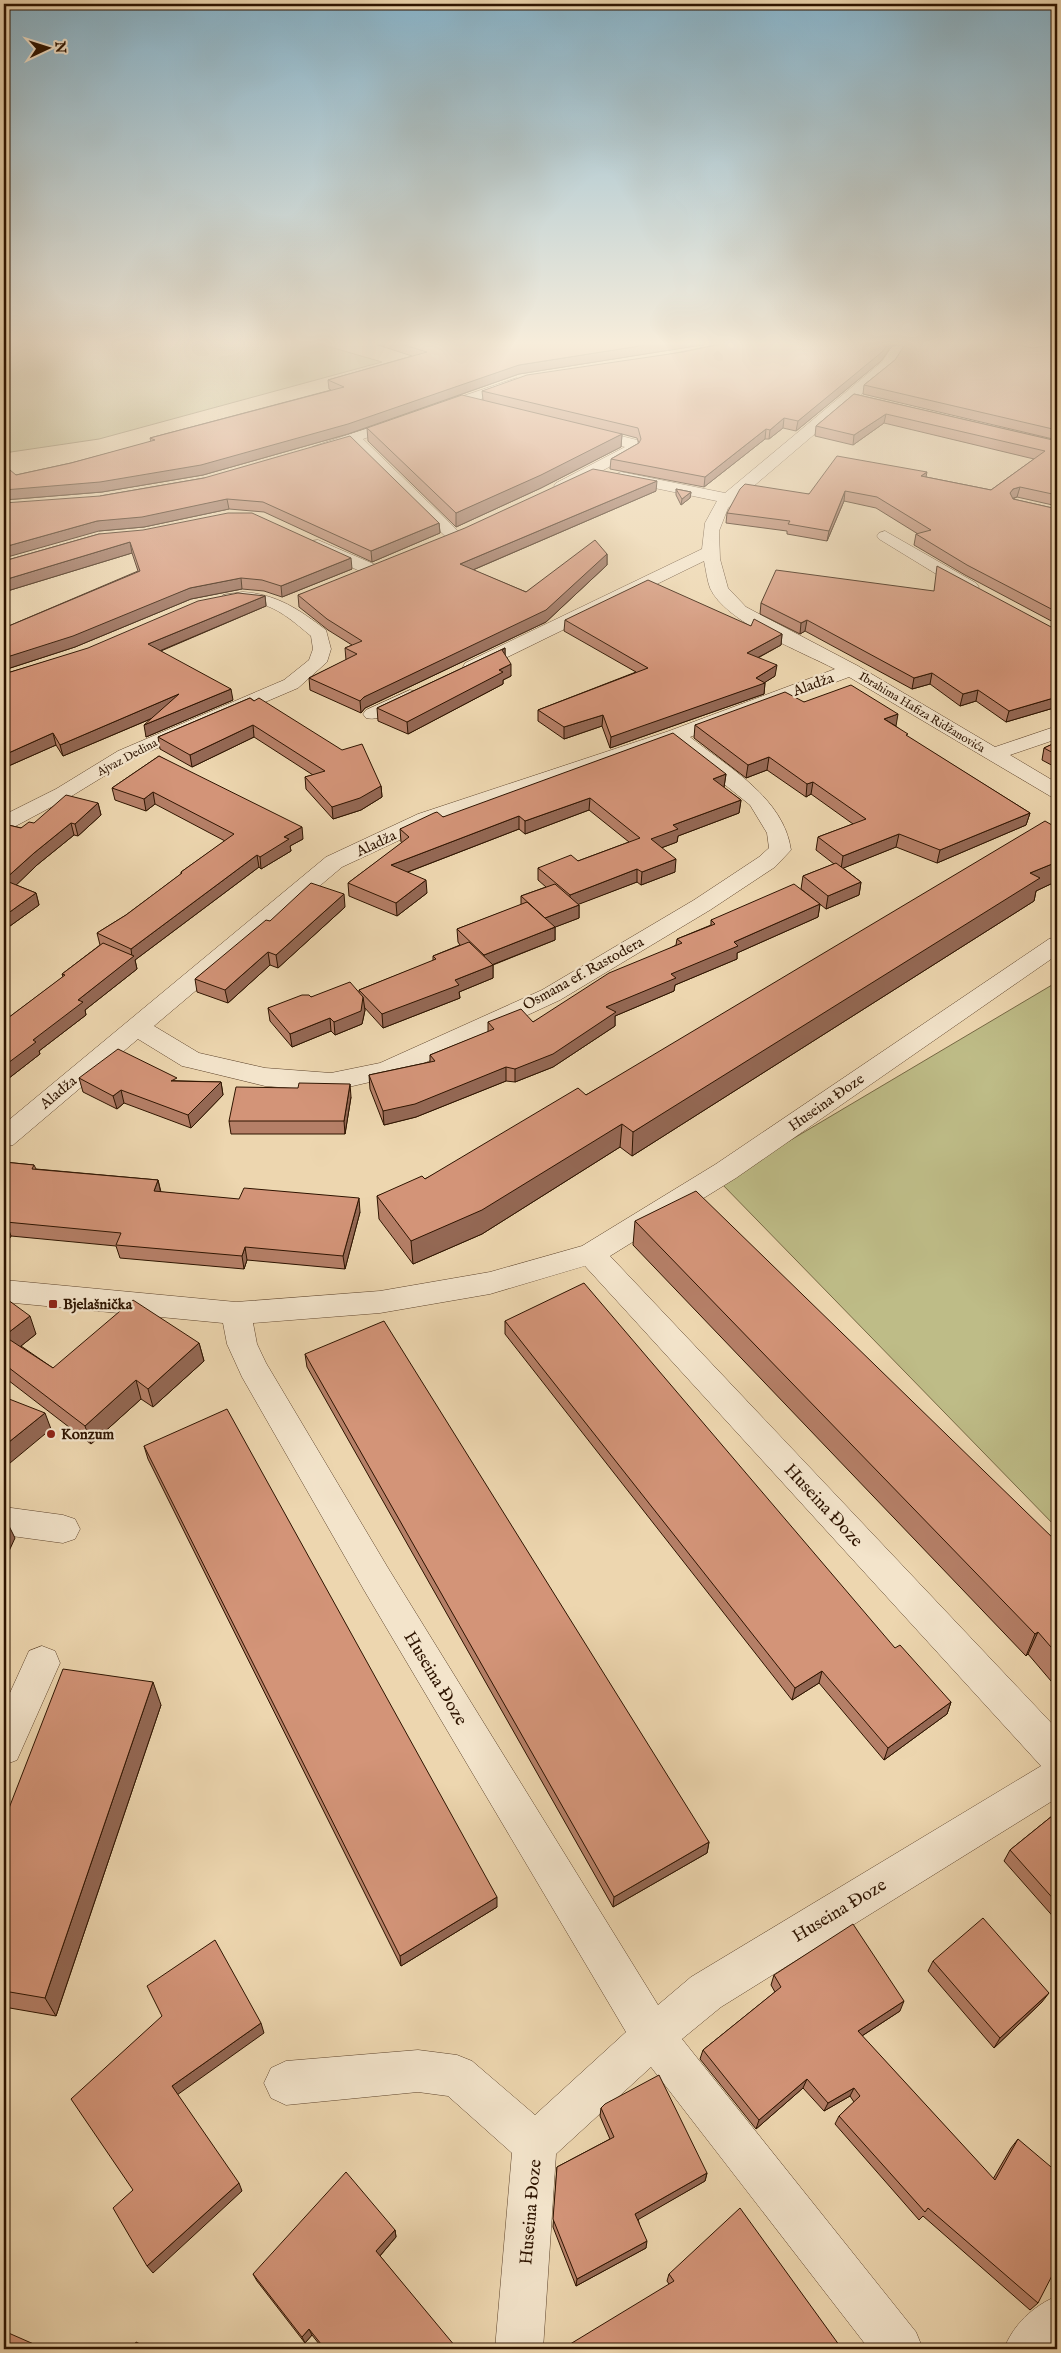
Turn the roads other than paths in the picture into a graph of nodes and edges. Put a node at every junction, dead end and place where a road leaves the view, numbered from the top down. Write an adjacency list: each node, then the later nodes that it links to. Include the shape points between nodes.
1 (369, 454): 8 (street)
2 (624, 454): 4 (street)
3 (781, 454): 6 (street, Ibrahima Hafiza Ridžanovića)
4 (592, 472): 5 (street); 6 (street)
5 (551, 491)
6 (728, 498): 12 (street, Ibrahima Hafiza Ridžanovića, via 718,509 711,525)
7 (469, 528): 8 (street)
8 (453, 535): 11 (street)
9 (885, 536): 16 (street)
10 (301, 537): 14 (street)
11 (435, 542)
12 (709, 552): 18 (street, Ibrahima Hafiza Ridžanovića, via 719,588 743,614); 19 (street)
13 (389, 562): 14 (street)
14 (370, 569): 15 (street)
15 (352, 577)
16 (983, 594)
17 (215, 602): 26 (street, Ajvaz Dedina, via 244,597 291,602 320,634 322,648 318,662 291,684 125,755 64,793)
18 (851, 670): 23 (street, Aladža); 24 (street, Ibrahima Hafiza Ridžanovića)
19 (460, 673)
20 (425, 689): 21 (street)
21 (373, 714)
22 (1057, 732): 24 (street)
23 (676, 734): 28 (street, Aladža, via 426,820 334,862); 28 (street, Osmana ef. Rastodera, via 758,801 778,833 780,850 702,904 551,995 387,1070 330,1082 265,1077 191,1060)
24 (994, 754): 25 (street, Ibrahima Hafiza Ridžanovića)
25 (1057, 792)
26 (4, 823)
27 (1057, 944): 30 (street, Huseina Đoze, via 726,1171)
28 (137, 1027): 29 (street, Aladža)
29 (4, 1138)
30 (591, 1254): 32 (street, Huseina Đoze, via 490,1283 390,1300); 37 (street, Huseina Đoze)
31 (4, 1291): 32 (street, Huseina Đoze)
32 (236, 1313): 39 (street, Huseina Đoze, via 242,1344 253,1368 376,1579)
33 (4, 1521): 34 (street)
34 (63, 1529)
35 (42, 1663): 36 (street)
36 (4, 1747)
37 (1057, 1756)
38 (1057, 1777): 39 (street, Huseina Đoze, via 706,1992)
39 (653, 2036): 41 (street, Huseina Đoze); 44 (street, Huseina Đoze)
40 (286, 2083): 41 (street, via 418,2071 457,2076)
41 (535, 2144): 43 (street, Huseina Đoze)
42 (1057, 2320): 45 (street)
43 (519, 2349)
44 (899, 2349)
45 (1028, 2349)

